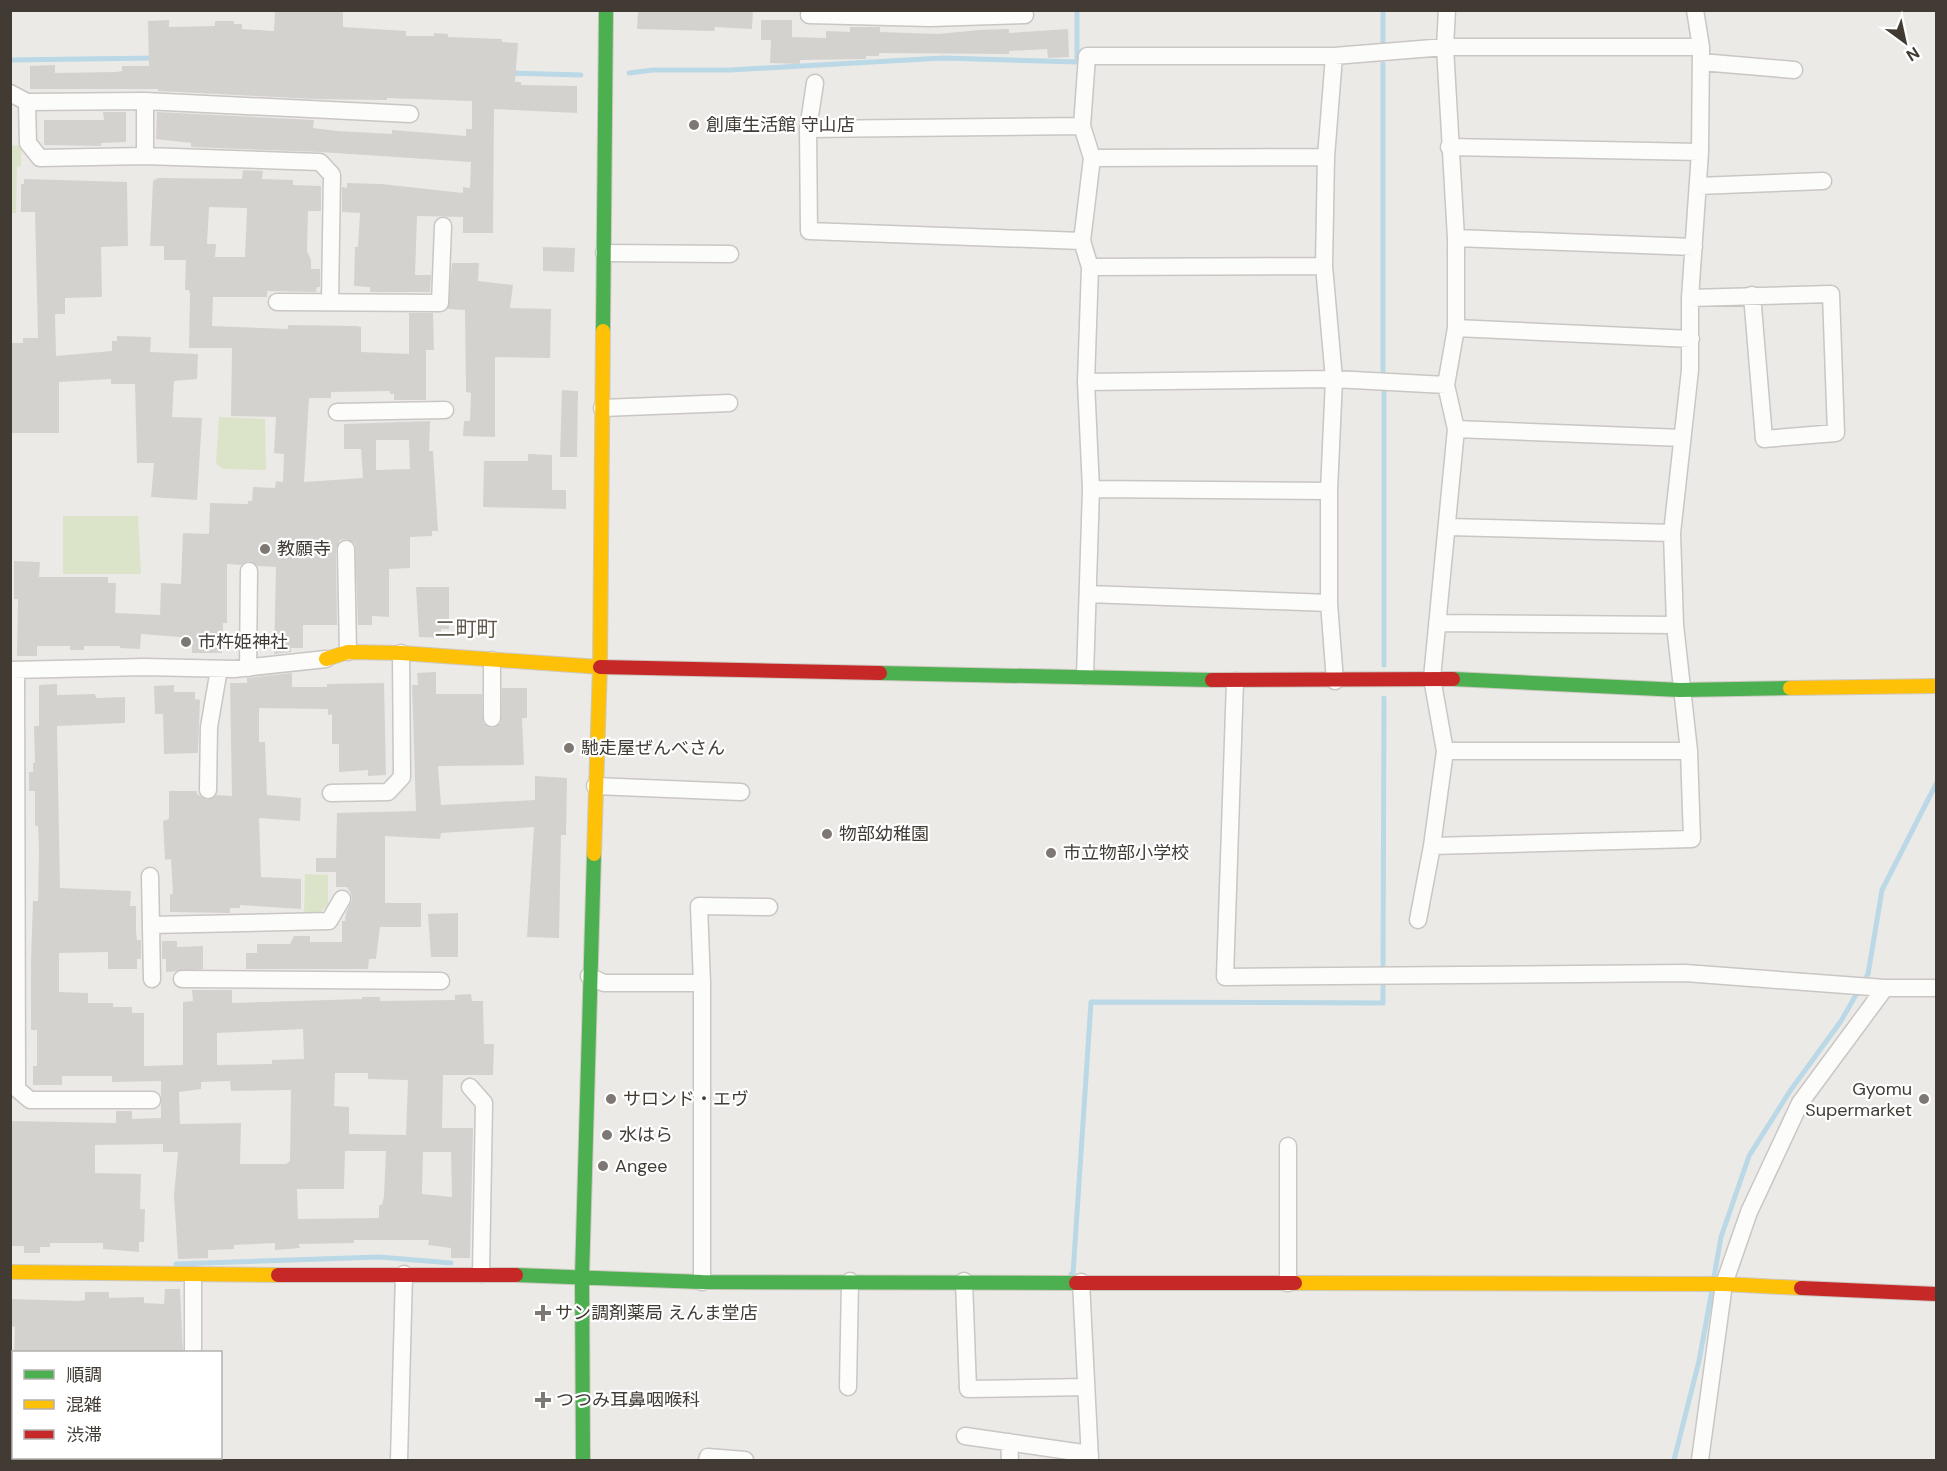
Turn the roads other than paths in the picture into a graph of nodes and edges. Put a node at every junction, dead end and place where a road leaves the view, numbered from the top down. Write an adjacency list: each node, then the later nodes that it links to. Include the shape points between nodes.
1 (606, 10): 29 (street)
2 (1447, 10): 7 (street)
3 (1695, 10): 8 (street)
4 (931, 14): 5 (street); 6 (street)
5 (809, 15)
6 (1025, 15)
7 (1445, 47): 8 (street); 9 (street); 18 (street)
8 (1701, 54): 10 (street); 19 (street)
9 (1334, 56): 16 (street, via 1087,56); 21 (street)
10 (1794, 70)
11 (815, 83): 17 (street)
12 (10, 93): 14 (street)
13 (145, 101): 14 (street); 15 (street); 20 (street)
14 (27, 102): 20 (street, via 28,143 40,158)
15 (410, 114)
16 (1082, 126): 17 (street); 22 (street)
17 (807, 129): 27 (street, via 809,231)
18 (1449, 147): 19 (street); 26 (street)
19 (1700, 152): 24 (street)
20 (145, 156): 36 (street, via 320,162 332,176)
21 (1326, 157): 22 (street); 31 (street)
22 (1092, 158): 27 (street)
23 (1823, 181): 24 (street)
24 (1698, 186): 28 (street)
25 (443, 226): 36 (street, via 440,303)
26 (1456, 238): 28 (street); 37 (street)
27 (1082, 241): 32 (street)
28 (1694, 247): 34 (street)
29 (604, 253): 30 (street); 43 (street)
30 (730, 254)
31 (1324, 266): 32 (street); 39 (street)
32 (1090, 267): 40 (street)
33 (1752, 295): 33 (street, via 1831,294 1836,433 1764,439); 34 (street)
34 (1690, 298): 38 (street)
35 (277, 302): 36 (street)
36 (330, 302)
37 (1456, 328): 38 (street); 41 (street)
38 (1691, 339): 47 (street)
39 (1334, 379): 40 (street); 41 (street); 49 (street)
40 (1086, 382): 48 (street)
41 (1446, 385): 46 (street)
42 (729, 403): 43 (street)
43 (602, 408): 62 (street)
44 (444, 410): 45 (street)
45 (338, 412)
46 (1456, 429): 47 (street); 50 (street)
47 (1682, 438): 51 (street)
48 (1091, 489): 49 (street); 54 (street)
49 (1329, 491): 55 (street)
50 (1448, 527): 51 (street); 56 (street)
51 (1672, 533): 57 (street)
52 (346, 549): 58 (street)
53 (249, 571): 63 (street)
54 (1088, 594): 55 (street); 66 (street)
55 (1329, 603): 69 (street)
56 (1438, 623): 57 (street); 67 (street)
57 (1675, 625): 71 (street)
58 (348, 652): 59 (street); 60 (street)
59 (400, 653): 61 (street); 78 (street, via 402,777 388,792)
60 (326, 659): 63 (street)
61 (492, 660): 62 (street); 72 (street)
62 (600, 665): 66 (street); 75 (street)
63 (248, 668): 64 (street)
64 (219, 669): 65 (street); 76 (street, via 209,727)
65 (13, 670): 88 (street)
66 (1086, 676): 68 (street)
67 (1432, 678): 69 (street); 71 (street); 73 (street)
68 (1235, 681): 69 (street); 91 (street, via 1224,977 1685,973)
69 (1335, 681)
70 (1936, 686): 71 (street)
71 (1680, 690): 74 (street)
72 (492, 718)
73 (1445, 752): 74 (street); 79 (street)
74 (1689, 752): 79 (street, via 1692,838)
75 (595, 786): 77 (street); 85 (street)
76 (208, 790)
77 (741, 792)
78 (330, 793)
79 (1432, 846): 83 (street)
80 (150, 876): 84 (street)
81 (342, 900): 84 (street, via 329,921)
82 (769, 907): 90 (street, via 699,906)
83 (1418, 920)
84 (151, 925): 86 (street)
85 (589, 976): 90 (street, via 604,983); 101 (street)
86 (152, 979)
87 (182, 979): 89 (street)
88 (14, 981): 94 (street, via 17,1089 30,1101)
89 (441, 981)
90 (702, 983): 100 (street)
91 (1885, 988): 92 (street); 106 (street, via 1800,1102 1749,1212)
92 (1936, 988)
93 (470, 1087): 98 (street, via 484,1103)
94 (152, 1100)
95 (1288, 1146): 105 (street)
96 (10, 1272): 99 (street)
97 (404, 1274): 98 (street); 99 (street); 114 (street)
98 (481, 1274): 101 (street)
99 (193, 1275): 108 (street)
100 (702, 1275): 101 (street); 102 (street)
101 (582, 1276): 115 (street)
102 (850, 1281): 103 (street); 109 (street)
103 (964, 1281): 104 (street); 110 (street, via 968,1389)
104 (1081, 1282): 105 (street); 110 (street)
105 (1288, 1283): 106 (street)
106 (1724, 1284): 107 (street); 119 (street)
107 (1936, 1294)
108 (193, 1351)
109 (848, 1387)
110 (1086, 1387): 113 (street)
111 (965, 1436): 112 (street)
112 (1010, 1442): 113 (street); 118 (street)
113 (1090, 1457)
114 (399, 1461)
115 (583, 1461)
116 (707, 1461): 117 (street, via 708,1457)
117 (746, 1461)
118 (1010, 1461)
119 (1700, 1461)

